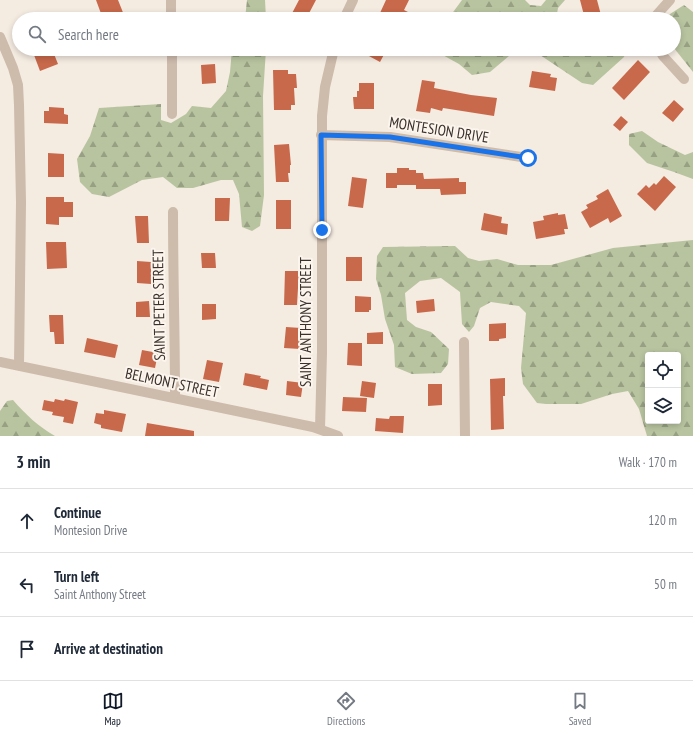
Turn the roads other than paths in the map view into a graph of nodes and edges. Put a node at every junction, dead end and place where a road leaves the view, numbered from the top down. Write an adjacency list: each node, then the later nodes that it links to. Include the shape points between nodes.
1 (171, 0): 4 (street)
2 (353, 0): 5 (street)
3 (670, 0): 6 (street)
4 (171, 12)
5 (347, 12)
6 (659, 12)
7 (0, 36): 18 (street, via 18,85 21,202)
8 (172, 56): 12 (street)
9 (332, 56): 13 (street, SAINT ANTHONY STREET, via 325,86)
10 (663, 56): 11 (street)
11 (684, 79)
12 (172, 114)
13 (321, 135): 14 (street, MONTESION DRIVE, via 390,137); 20 (street, SAINT ANTHONY STREET)
14 (528, 158)
15 (173, 212): 19 (street, SAINT PETER STREET)
16 (464, 342): 22 (street)
17 (0, 362): 18 (street, BELMONT STREET)
18 (19, 366): 19 (street, BELMONT STREET)
19 (174, 398): 20 (street, BELMONT STREET)
20 (320, 429): 21 (street, BELMONT STREET)
21 (338, 436)
22 (465, 436)

